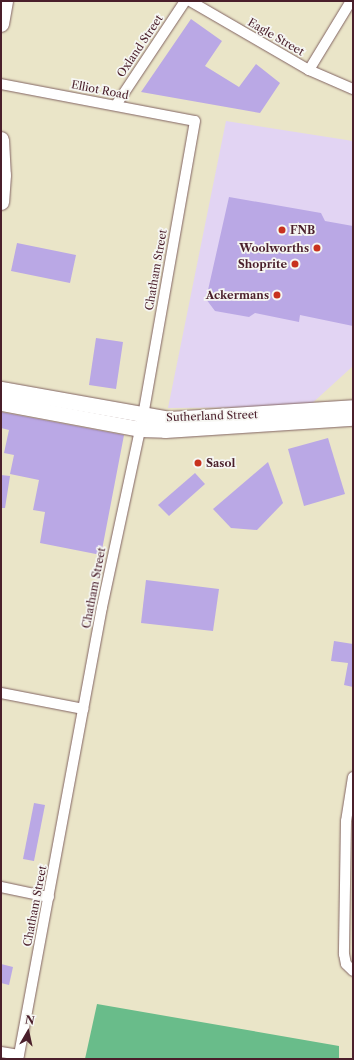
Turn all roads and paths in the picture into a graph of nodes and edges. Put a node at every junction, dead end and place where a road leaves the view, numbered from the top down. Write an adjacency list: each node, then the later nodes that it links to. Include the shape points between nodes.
1 (5, 1): 5 (highway)
2 (185, 1): 9 (street, Oxland Street)
3 (190, 1): 6 (street, Eagle Street)
4 (351, 1): 6 (street)
5 (1, 24)
6 (309, 70): 8 (street, Eagle Street)
7 (1, 84): 9 (street, Elliot Road)
8 (353, 89)
9 (116, 105): 10 (street, Elliot Road)
10 (195, 121): 17 (street, Chatham Street)
11 (1, 140): 12 (highway)
12 (1, 202)
13 (1, 389): 17 (main road, Sutherland Street)
14 (1, 403): 17 (main road, Sutherland Street)
15 (353, 407): 17 (main road, Sutherland Street)
16 (353, 418): 17 (main road, Sutherland Street, via 187,430)
17 (141, 422): 19 (street, Chatham Street)
18 (1, 693): 19 (street)
19 (83, 709): 23 (street, Chatham Street)
20 (353, 777): 21 (street)
21 (352, 790): 24 (street, via 346,820 344,954 346,964)
22 (1, 887): 23 (street)
23 (49, 897): 26 (street, Chatham Street)
24 (353, 972)
25 (1, 1052): 26 (street)
26 (19, 1057)

